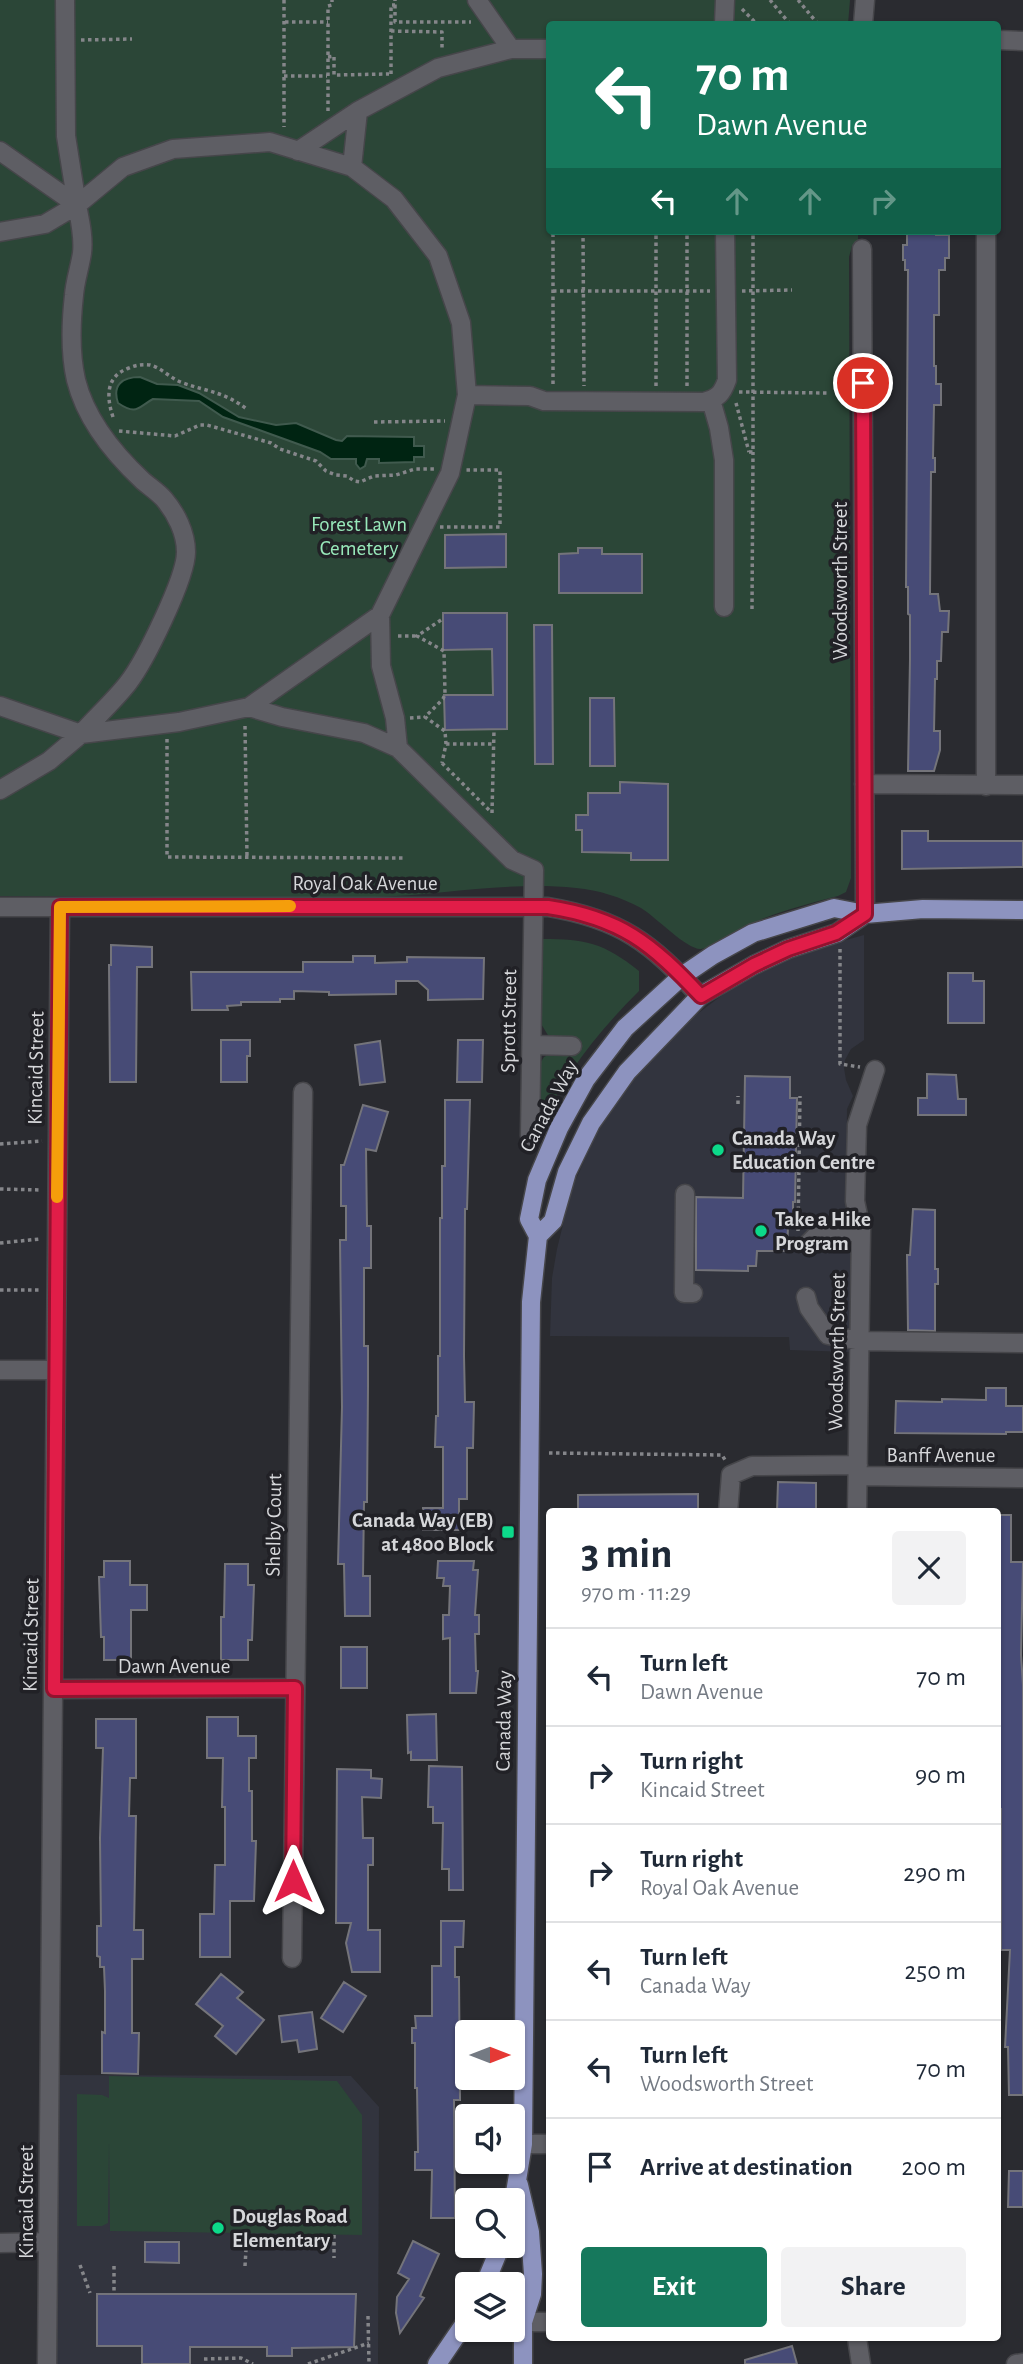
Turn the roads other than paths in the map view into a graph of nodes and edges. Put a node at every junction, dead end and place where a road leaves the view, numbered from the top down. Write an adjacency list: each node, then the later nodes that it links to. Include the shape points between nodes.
1 (65, 0): 15 (street, via 66,136)
2 (477, 0): 9 (street)
3 (725, 0): 5 (street)
4 (865, 0): 6 (street)
5 (724, 21)
6 (863, 21)
7 (1001, 40): 8 (street)
8 (1023, 41)
9 (511, 49): 10 (street); 11 (street, via 442,68)
10 (546, 49)
11 (358, 111): 13 (street); 14 (street)
12 (0, 151): 15 (street)
13 (299, 151): 14 (street); 15 (street, via 270,142 173,149 123,167)
14 (352, 167): 20 (street, via 394,199 438,256 461,323)
15 (77, 205): 16 (street, via 45,224); 26 (street, via 82,253 74,294 76,381 99,431 115,453 173,511 186,553 157,632 129,681)
16 (0, 232)
17 (725, 235): 21 (street, via 727,380 723,392)
18 (986, 235): 30 (street)
19 (862, 249): 28 (street, Woodsworth Street)
20 (467, 396): 21 (street, via 530,396 553,401); 23 (street, via 450,470)
21 (711, 400): 22 (street, via 724,460)
22 (724, 607)
23 (380, 615): 25 (street); 27 (street, via 381,666)
24 (0, 706): 26 (street)
25 (247, 708): 26 (street); 27 (street, via 364,733)
26 (81, 734): 31 (street, via 49,761)
27 (398, 748): 32 (street, Sprott Street, via 512,860 534,870)
28 (864, 784): 30 (street); 36 (street, Woodsworth Street)
29 (1023, 785): 30 (street)
30 (986, 786)
31 (0, 790)
32 (534, 905): 34 (street, Royal Oak Avenue); 37 (street, Royal Oak Avenue, via 597,917 651,947); 39 (street, Sprott Street)
33 (0, 907): 34 (street, Royal Oak Avenue)
34 (60, 907): 53 (street, Kincaid Street)
35 (1023, 910): 36 (main road, Canada Way, via 923,909)
36 (865, 914): 37 (main road, Canada Way, via 834,908 782,922 753,933); 38 (main road, Canada Way, via 836,933 754,965)
37 (682, 976): 38 (street, Royal Oak Avenue); 46 (main road, Canada Way, via 625,1028 586,1079 537,1180 529,1219)
38 (701, 996): 46 (main road, Canada Way, via 627,1072 591,1123 567,1172 553,1221)
39 (532, 1045): 40 (street); 43 (street, Sprott Street)
40 (572, 1046)
41 (875, 1069): 45 (street, Woodsworth Street, via 857,1125 855,1201)
42 (303, 1093): 58 (street, Shelby Court)
43 (530, 1136)
44 (685, 1194): 48 (street, via 684,1293)
45 (861, 1230): 47 (street, via 817,1235); 50 (street, Woodsworth Street)
46 (538, 1236): 61 (main road, Canada Way, via 531,1303)
47 (808, 1244)
48 (693, 1293)
49 (806, 1297): 50 (street, via 828,1335)
50 (860, 1341): 51 (street); 54 (street, Woodsworth Street)
51 (1023, 1343)
52 (0, 1370): 53 (street)
53 (55, 1370): 59 (street, Kincaid Street)
54 (858, 1471): 55 (street, Banff Avenue); 56 (street, Banff Avenue, via 752,1465 731,1475); 57 (street, Woodsworth Street)
55 (1023, 1478)
56 (728, 1508)
57 (857, 1508)
58 (295, 1688): 59 (street, Dawn Avenue); 60 (street, Shelby Court)
59 (54, 1689): 67 (street, Kincaid Street)
60 (292, 1958)
61 (523, 2104)
62 (525, 2144): 63 (street)
63 (546, 2144)
64 (519, 2174): 65 (main road, Canada Way)
65 (518, 2180): 66 (main road, Canada Way); 69 (main road, via 534,2274)
66 (516, 2188)
67 (48, 2242): 68 (street); 76 (street, Kincaid Street)
68 (0, 2243)
69 (525, 2316)
70 (525, 2322): 71 (street)
71 (546, 2322)
72 (455, 2338): 77 (main road)
73 (857, 2341): 79 (street)
74 (523, 2342): 78 (main road)
75 (1023, 2362): 80 (street)
76 (47, 2364)
77 (437, 2364)
78 (523, 2364)
79 (861, 2364)
80 (1016, 2364)

